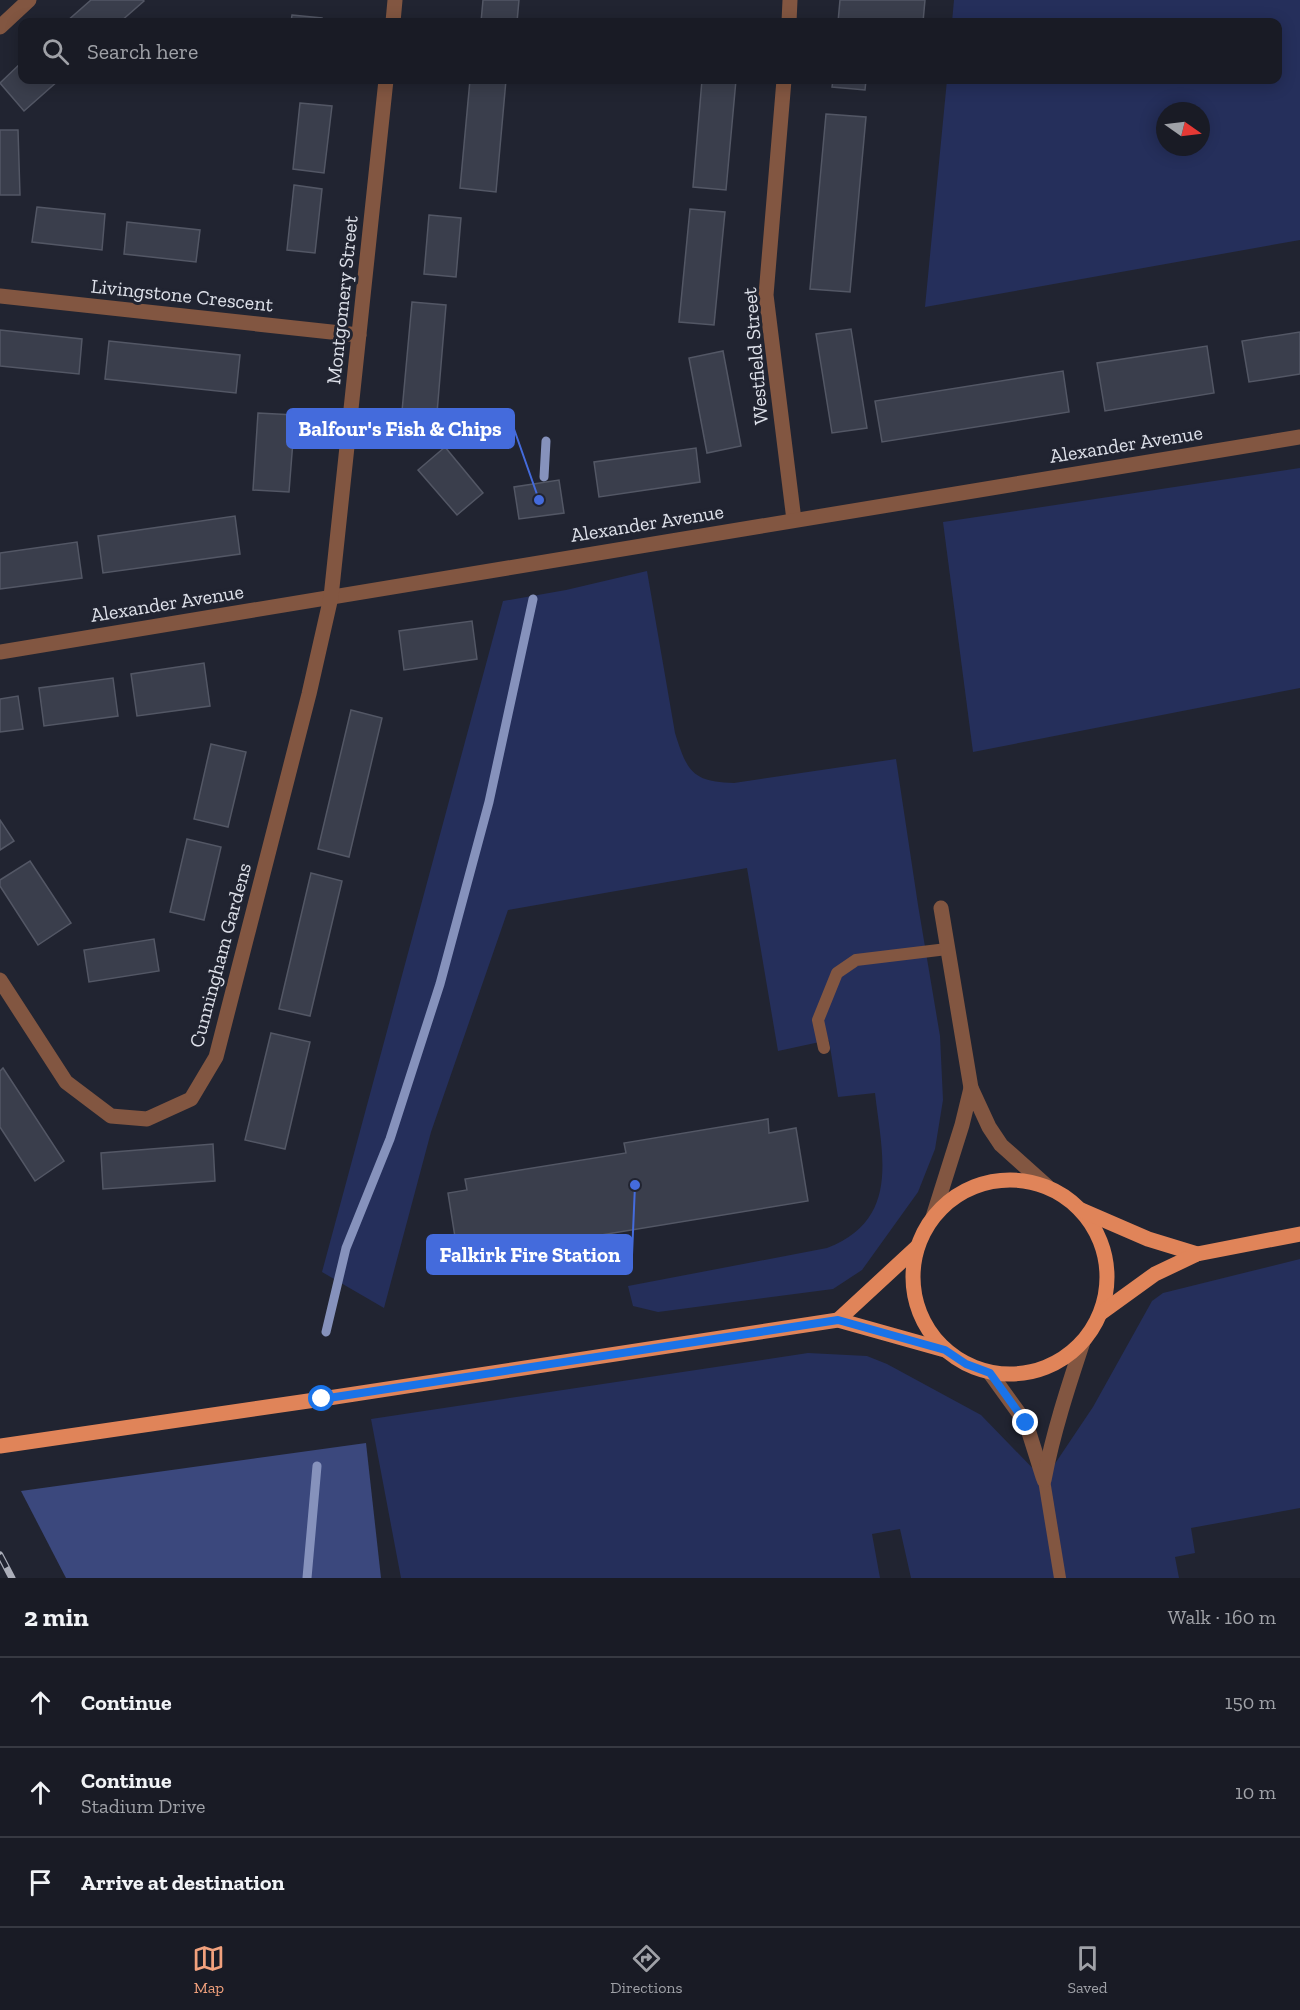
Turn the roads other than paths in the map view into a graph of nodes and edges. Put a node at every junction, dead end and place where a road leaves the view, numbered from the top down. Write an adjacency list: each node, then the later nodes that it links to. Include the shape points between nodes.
1 (29, 0): 6 (street)
2 (395, 0): 4 (street)
3 (790, 0): 5 (street)
4 (393, 18)
5 (789, 18)
6 (0, 27)
7 (386, 84): 10 (street, Montgomery Street)
8 (784, 84): 12 (street, Westfield Street, via 766,295)
9 (0, 296): 10 (street, Livingstone Crescent)
10 (359, 335): 13 (street, Montgomery Street)
11 (1300, 437): 12 (street, Alexander Avenue)
12 (794, 520): 13 (street, Alexander Avenue)
13 (331, 597): 14 (street, Alexander Avenue); 17 (street, Cunningham Gardens, via 216,1057 191,1099 147,1119 111,1116 66,1082)
14 (0, 651)
15 (940, 908): 16 (street)
16 (947, 949): 18 (lane, via 856,960 837,973 818,1020); 19 (street)
17 (0, 980)
18 (824, 1047)
19 (971, 1088): 20 (street, via 1001,1145); 22 (street)
20 (1047, 1186): 21 (main road); 22 (main road, via 1016,1179 985,1183 956,1196)
21 (1081, 1210): 25 (main road); 26 (main road, via 1097,1233 1106,1259 1107,1286)
22 (933, 1217): 24 (main road)
23 (1300, 1234): 25 (main road)
24 (917, 1247): 27 (main road); 29 (main road, via 912,1275 916,1303 927,1328)
25 (1197, 1254): 26 (main road, via 1155,1274)
26 (1101, 1313): 28 (main road)
27 (838, 1320): 29 (main road); 31 (main road)
28 (1083, 1342): 30 (main road, via 1064,1359 1041,1370 1016,1375); 32 (street)
29 (945, 1350): 30 (main road)
30 (990, 1373): 32 (street, via 1026,1423)
31 (0, 1446)
32 (1044, 1480): 33 (lane)
33 (1060, 1578)

